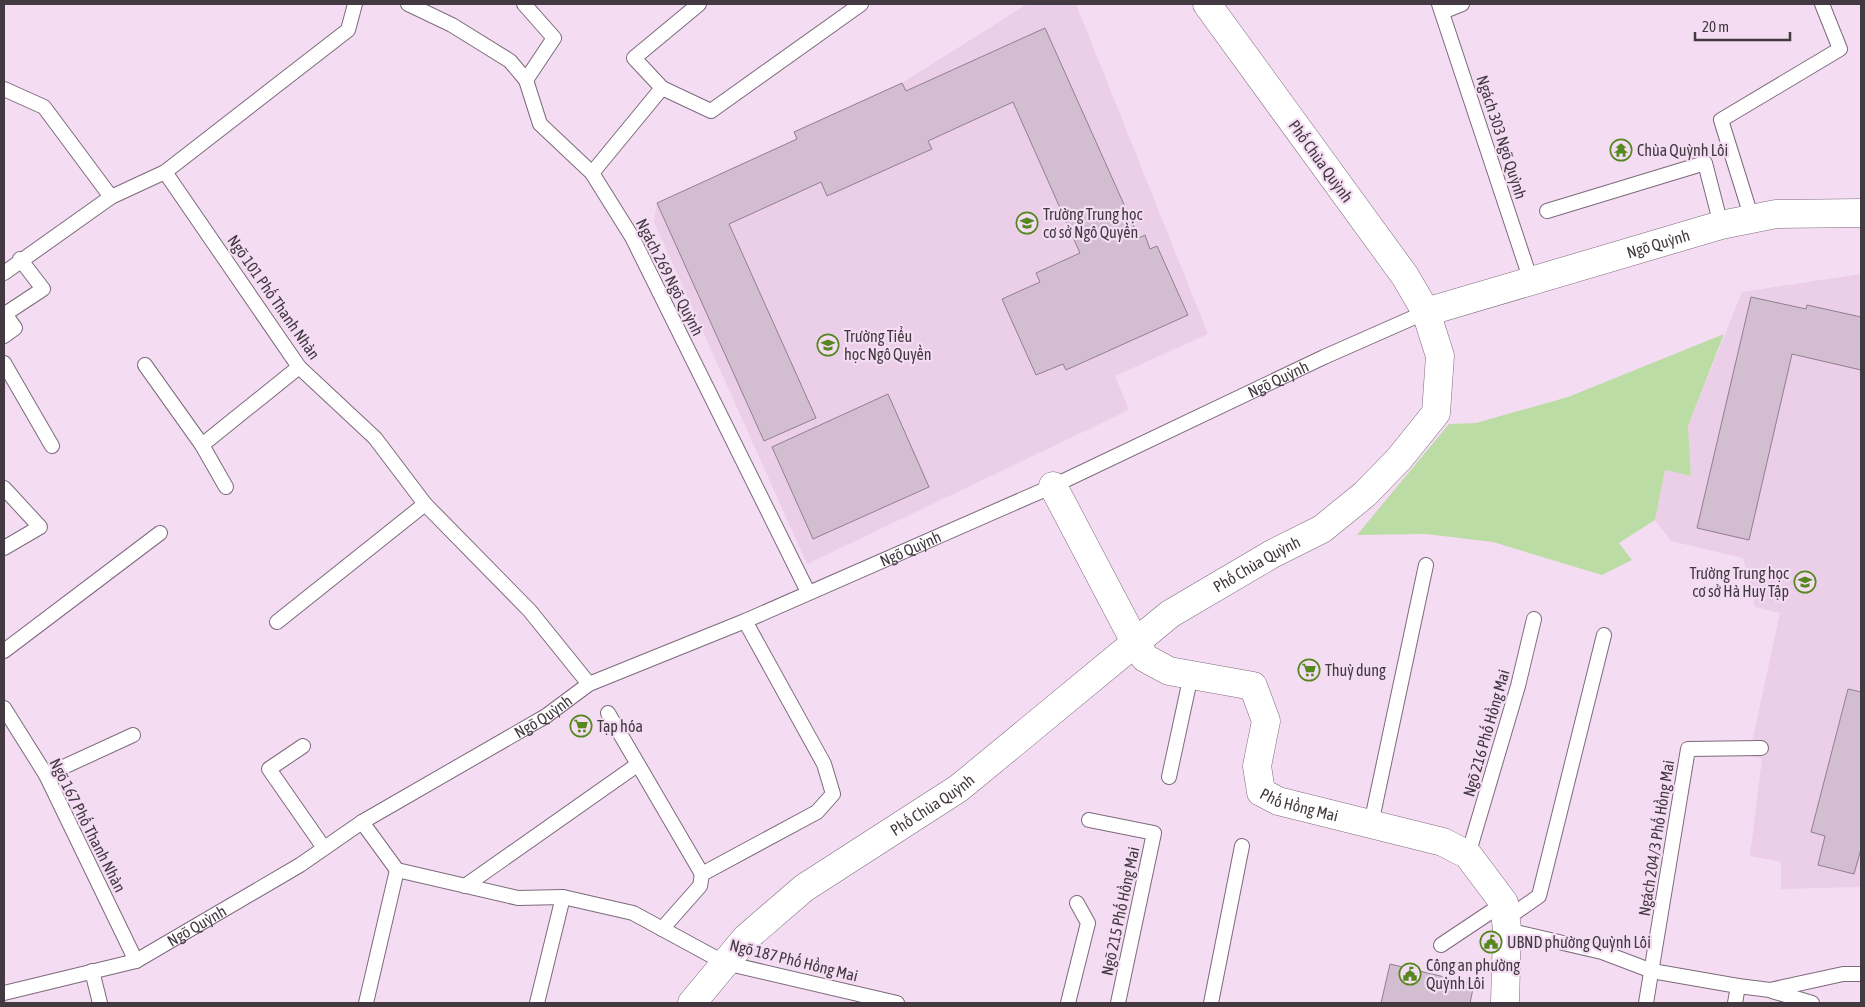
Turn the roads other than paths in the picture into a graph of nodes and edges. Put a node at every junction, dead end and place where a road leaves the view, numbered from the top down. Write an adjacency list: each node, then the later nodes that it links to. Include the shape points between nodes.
1 (354, 4): 13 (lane, via 348,30)
2 (408, 4): 10 (lane, via 452,25 510,61)
3 (524, 4): 10 (lane, via 554,38)
4 (699, 4): 11 (lane, via 634,58)
5 (861, 4): 11 (lane, via 711,111)
6 (1206, 4): 23 (street, Phố Chùa Quỳnh, via 1405,276)
7 (1462, 4): 9 (lane)
8 (1822, 4): 18 (lane, via 1840,49 1721,120)
9 (1441, 8): 22 (lane, Ngách 303 Ngõ Quỳnh)
10 (526, 80): 14 (lane, Ngách 269 Ngõ Quỳnh, via 540,124)
11 (662, 88): 14 (lane)
12 (4, 89): 15 (lane, via 44,107)
13 (165, 172): 15 (lane); 27 (lane, Ngõ 101 Phố Thanh Nhàn)
14 (592, 173): 37 (lane, Ngách 269 Ngõ Quỳnh, via 632,237)
15 (112, 197): 20 (lane)
16 (1548, 211): 19 (lane, via 1705,163)
17 (1861, 212): 18 (street, Ngõ Quỳnh, via 1776,214)
18 (1752, 219): 19 (street, Ngõ Quỳnh)
19 (1721, 225): 22 (street, Ngõ Quỳnh)
20 (20, 259): 21 (lane); 24 (lane, via 42,289 6,314 15,328)
21 (4, 273)
22 (1531, 281): 23 (street, Ngõ Quỳnh)
23 (1426, 312): 30 (lane, Ngõ Quỳnh, via 1324,356); 42 (street, Phố Chùa Quỳnh, via 1440,356 1436,413 1399,459 1365,494 1322,529 1272,554 1170,614)
24 (4, 336)
25 (4, 363): 29 (lane)
26 (145, 365): 28 (lane)
27 (299, 367): 28 (lane); 33 (lane, Ngõ 101 Phố Thanh Nhàn, via 376,438)
28 (202, 445): 31 (lane)
29 (52, 446)
30 (1052, 486): 37 (lane, Ngõ Quỳnh); 42 (street, Phố Hồng Mai)
31 (226, 487)
32 (4, 488): 35 (lane, via 40,527)
33 (425, 504): 40 (lane); 45 (lane, Ngõ 101 Phố Thanh Nhàn, via 530,612)
34 (160, 533): 43 (lane)
35 (4, 548)
36 (1426, 565): 56 (lane)
37 (808, 592): 39 (lane, Ngõ Quỳnh)
38 (1534, 619): 59 (lane, Ngõ 216 Phố Hồng Mai, via 1518,686)
39 (745, 621): 45 (lane, Ngõ Quỳnh); 61 (lane, via 824,764 833,794 817,812)
40 (278, 622)
41 (1604, 634): 65 (lane, via 1539,896)
42 (1135, 642): 44 (street, Phố Hồng Mai, via 1145,658 1169,671); 69 (street, Phố Chùa Quỳnh, via 959,788 804,888 746,938)
43 (4, 651)
44 (1191, 675): 53 (lane); 56 (street, Phố Hồng Mai, via 1252,686 1266,721 1257,766 1261,792 1278,801)
45 (589, 684): 55 (lane, Ngõ Quỳnh, via 546,716)
46 (4, 708): 52 (lane, Ngõ 167 Phố Thanh Nhàn)
47 (608, 712): 51 (lane)
48 (132, 735): 52 (lane)
49 (303, 746): 58 (lane, via 269,769)
50 (1761, 748): 71 (lane, Ngách 204/3 Phố Hồng Mai, via 1688,750)
51 (637, 765): 61 (lane); 62 (lane)
52 (46, 776): 68 (lane, Ngõ 167 Phố Thanh Nhàn)
53 (1169, 777)
54 (1089, 820): 82 (lane, Ngõ 215 Phố Hồng Mai, via 1154,833)
55 (362, 822): 58 (lane, Ngõ Quỳnh); 60 (lane)
56 (1371, 824): 59 (street, Phố Hồng Mai, via 1443,842)
57 (1242, 846): 83 (lane)
58 (324, 848): 68 (lane, Ngõ Quỳnh)
59 (1468, 855): 65 (street, Phố Hồng Mai)
60 (397, 870): 62 (lane, Ngõ 187 Phố Hồng Mai); 77 (lane)
61 (702, 874): 66 (lane, via 700,886)
62 (465, 886): 63 (lane, Ngõ 187 Phố Hồng Mai, via 518,898)
63 (563, 897): 66 (lane, Ngõ 187 Phố Hồng Mai, via 633,913); 78 (lane)
64 (1077, 902): 81 (lane, via 1088,923)
65 (1506, 917): 67 (lane); 71 (lane); 84 (street)
66 (662, 929): 69 (lane, Ngõ 187 Phố Hồng Mai)
67 (1441, 946)
68 (136, 961): 70 (lane, Ngõ Quỳnh)
69 (725, 963): 79 (street, Phố Chùa Quỳnh); 80 (lane, Ngõ 187 Phố Hồng Mai)
70 (92, 971): 75 (lane, Ngõ Quỳnh); 76 (lane)
71 (1652, 971): 73 (lane); 85 (lane, Ngách 204/3 Phố Hồng Mai)
72 (1861, 974): 74 (lane, via 1843,974)
73 (1738, 986): 74 (lane); 86 (lane)
74 (1770, 990): 87 (lane)
75 (4, 993)
76 (100, 1003)
77 (366, 1003)
78 (537, 1003)
79 (692, 1003)
80 (897, 1003)
81 (1068, 1003)
82 (1118, 1003)
83 (1211, 1003)
84 (1505, 1003)
85 (1646, 1003)
86 (1735, 1003)
87 (1812, 1003)

